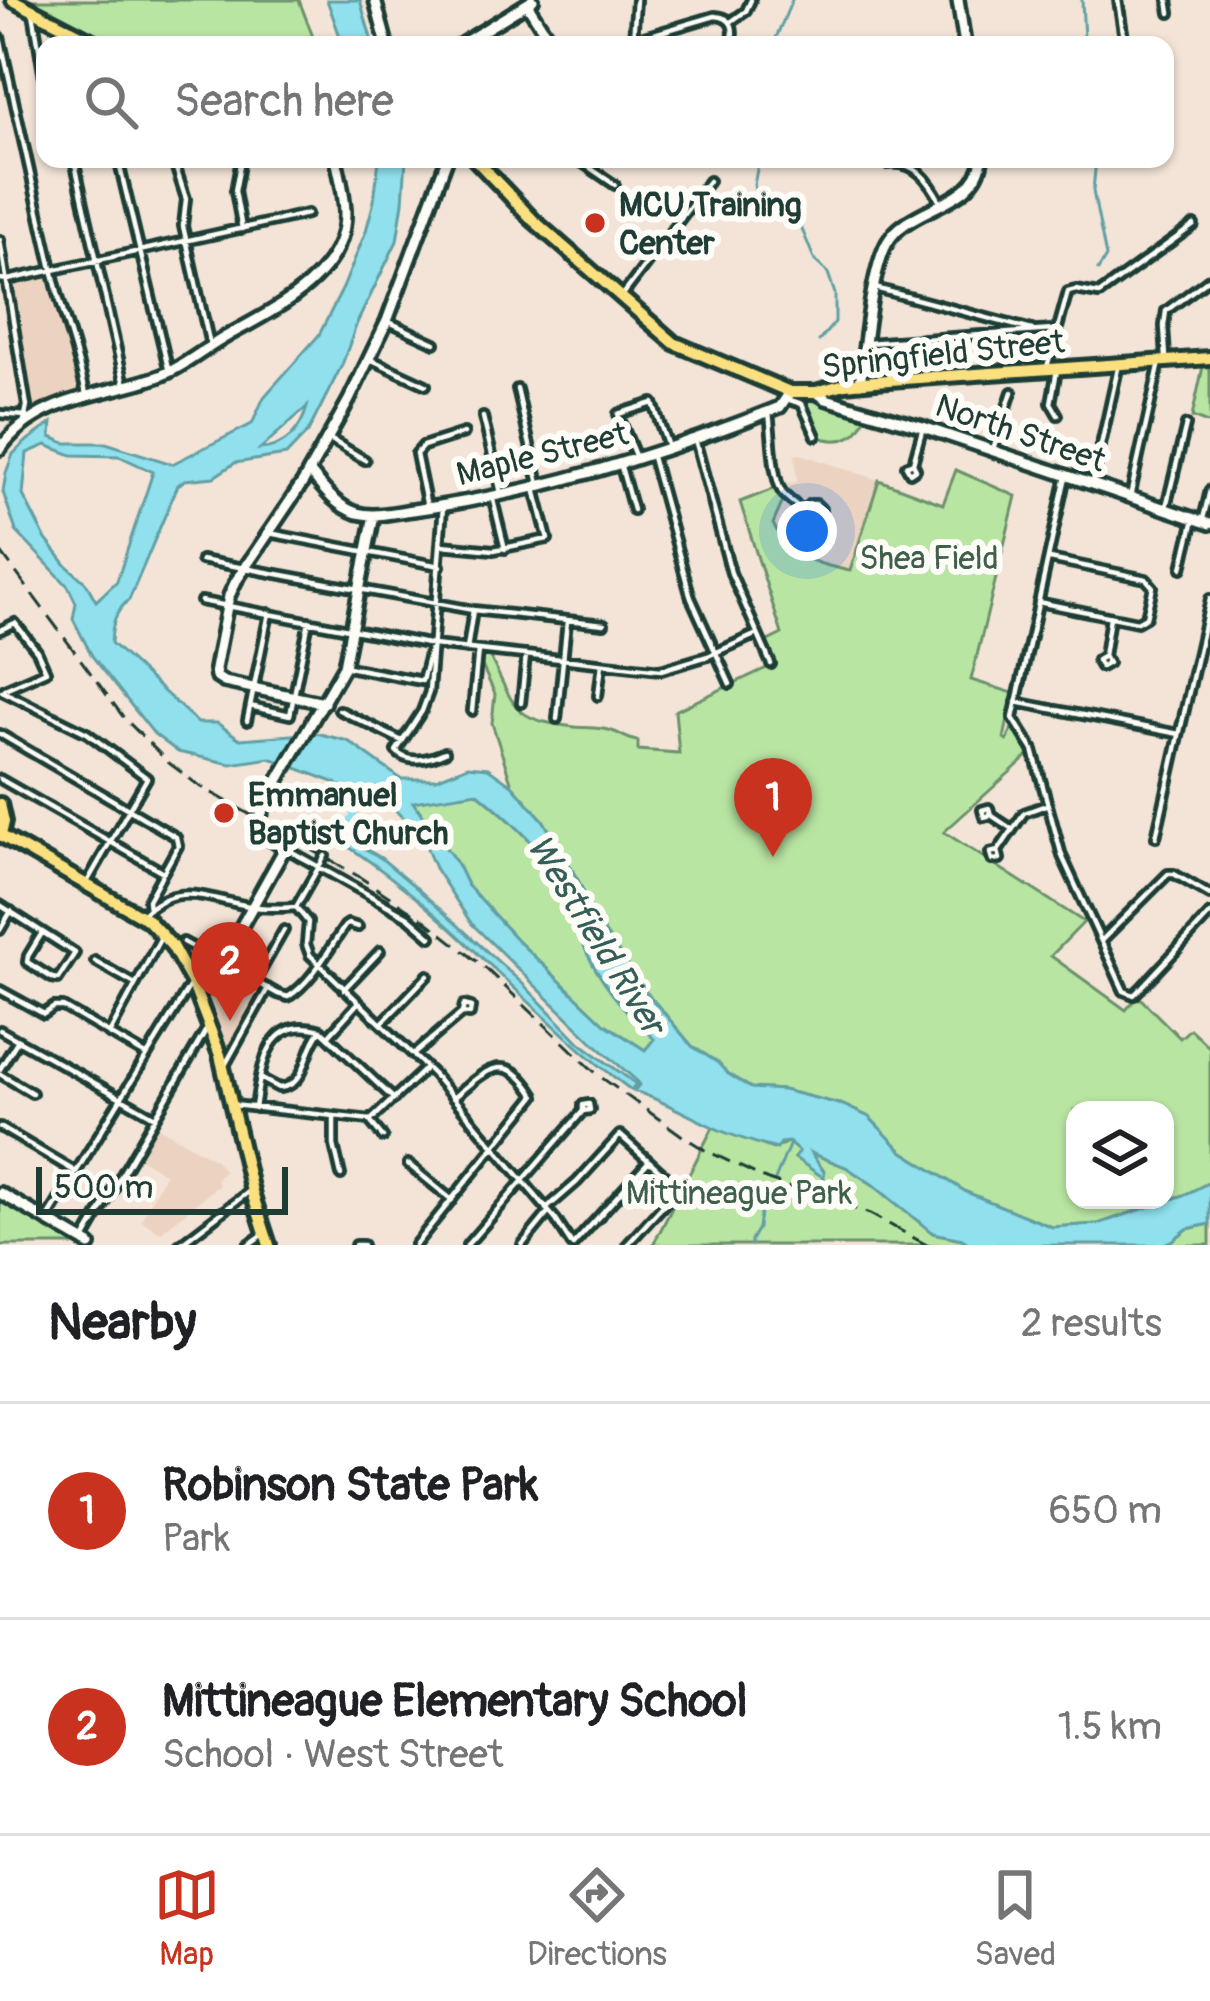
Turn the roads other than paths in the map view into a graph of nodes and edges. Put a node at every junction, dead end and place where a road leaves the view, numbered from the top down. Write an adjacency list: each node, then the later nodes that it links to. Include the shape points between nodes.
1 (13, 0): 9 (main road)
2 (375, 0): 16 (main road)
3 (636, 0): 19 (street)
4 (751, 0): 11 (street)
5 (1118, 0): 23 (street)
6 (1168, 0): 10 (street)
7 (960, 1): 22 (main road)
8 (530, 2): 17 (main road); 18 (main road)
9 (32, 10): 12 (main road); 13 (street)
10 (1171, 13)
11 (730, 22): 20 (street, via 705,18); 21 (street)
12 (65, 27): 14 (street); 15 (main road)
13 (37, 36)
14 (65, 36)
15 (79, 36)
16 (385, 36)
17 (475, 36)
18 (548, 36)
19 (633, 36)
20 (646, 36)
21 (733, 36)
22 (964, 36)
23 (1124, 36)
24 (0, 37): 45 (street)
25 (76, 168): 44 (street)
26 (120, 168): 43 (street)
27 (176, 168): 42 (street)
28 (240, 168): 40 (street)
29 (338, 168): 57 (main road, via 345,218 330,258 292,299)
30 (444, 168): 51 (main road)
31 (483, 168): 49 (main road, Springfield Street)
32 (590, 168): 36 (street)
33 (908, 168): 37 (street, via 924,175)
34 (981, 168): 37 (main road, via 973,183)
35 (709, 181): 49 (street)
36 (615, 185)
37 (941, 203): 48 (main road, via 890,238)
38 (307, 214): 40 (street)
39 (1194, 225): 52 (street, via 1098,295 1070,291)
40 (242, 229): 42 (street)
41 (0, 240): 47 (street)
42 (186, 242): 43 (street); 57 (street)
43 (141, 252): 44 (street); 63 (street)
44 (97, 262): 45 (street); 65 (street)
45 (52, 272): 47 (street); 70 (street)
46 (1210, 278): 60 (street, via 1166,311)
47 (4, 280): 76 (street)
48 (875, 288): 50 (street); 55 (main road)
49 (620, 298): 71 (main road, Springfield Street, via 674,343)
50 (993, 319): 53 (street); 54 (street)
51 (387, 321): 56 (street); 58 (main road)
52 (1057, 326): 53 (street); 62 (street)
53 (1038, 332): 54 (street)
54 (992, 335): 55 (street)
55 (866, 343): 64 (main road)
56 (435, 344)
57 (210, 346): 63 (main road)
58 (368, 358): 66 (street); 81 (main road)
59 (1210, 358): 60 (main road, Springfield Street)
60 (1163, 362): 61 (main road, Springfield Street); 97 (street)
61 (1119, 364): 62 (main road, Springfield Street); 93 (street)
62 (1052, 369): 64 (main road, Springfield Street); 74 (street)
63 (169, 372): 65 (main road)
64 (860, 382): 68 (main road, Springfield Street)
65 (125, 385): 70 (main road)
66 (426, 385)
67 (518, 389): 94 (street)
68 (816, 392): 71 (main road, Springfield Street); 78 (main road, North Street)
69 (1012, 392): 85 (street)
70 (86, 394): 76 (main road)
71 (788, 395): 72 (main road, Maple Street); 80 (street, via 802,404)
72 (769, 411): 82 (main road, Maple Street); 100 (street, via 780,489)
73 (0, 414): 76 (street)
74 (1058, 415)
75 (483, 417): 96 (street)
76 (24, 421): 84 (main road)
77 (1186, 425): 101 (street)
78 (923, 427): 85 (main road, North Street); 90 (street)
79 (464, 434): 99 (street, via 416,454)
80 (816, 436)
81 (328, 438): 88 (street); 91 (main road)
82 (694, 438): 83 (main road, Maple Street); 128 (street, via 731,573)
83 (668, 447): 86 (main road, Maple Street); 87 (street, via 653,403 618,415)
84 (0, 449)
85 (993, 451): 92 (main road, North Street)
86 (651, 453): 87 (main road, Maple Street); 132 (street, via 691,598)
87 (636, 458): 89 (main road, Maple Street)
88 (365, 460)
89 (620, 463): 94 (main road, Maple Street); 102 (street)
90 (913, 463)
91 (309, 471): 103 (main road, via 339,505); 105 (main road)
92 (1066, 476): 93 (main road, North Street); 109 (street)
93 (1092, 484): 97 (main road, North Street)
94 (537, 485): 96 (main road, Maple Street); 107 (street, via 548,539)
95 (1210, 490): 104 (street)
96 (496, 494): 98 (main road, Maple Street); 107 (street)
97 (1130, 497): 101 (main road, North Street)
98 (443, 506): 99 (main road, Maple Street); 106 (street)
99 (427, 508): 103 (main road, Maple Street)
100 (805, 509)
101 (1165, 509): 104 (main road, North Street)
102 (633, 510)
103 (374, 515): 108 (main road)
104 (1202, 522): 113 (street)
105 (268, 533): 108 (street); 112 (main road)
106 (441, 544): 107 (street); 111 (street)
107 (505, 549)
108 (367, 552): 111 (street); 114 (main road)
109 (1048, 559): 117 (street); 122 (street, via 1151,583 1143,620)
110 (200, 560): 112 (street)
111 (440, 566): 118 (street)
112 (244, 568): 114 (street); 119 (main road)
113 (1182, 568)
114 (360, 589): 118 (street); 126 (main road)
115 (1210, 598): 153 (street)
116 (201, 601): 119 (street)
117 (1038, 602): 122 (street); 144 (street)
118 (437, 604): 120 (street); 129 (street)
119 (228, 606): 121 (street); 140 (main road, via 216,677)
120 (473, 610): 124 (street); 130 (street)
121 (269, 614): 123 (street); 140 (street)
122 (1111, 617): 134 (street)
123 (309, 621): 126 (street); 142 (street)
124 (567, 621): 125 (street); 135 (street)
125 (604, 624)
126 (352, 629): 129 (street); 138 (main road)
127 (0, 630): 141 (street, via 15,622 46,671)
128 (757, 634): 132 (street); 137 (street)
129 (433, 645): 130 (street); 138 (street, via 422,681); 154 (street, via 428,697)
130 (467, 649): 131 (street)
131 (478, 650): 133 (street); 149 (street)
132 (716, 653): 136 (street, via 666,670); 139 (street)
133 (526, 655): 135 (street); 146 (street)
134 (1104, 656)
135 (563, 659): 136 (street); 150 (street)
136 (602, 664): 143 (street)
137 (771, 664)
138 (344, 667): 145 (main road)
139 (730, 684)
140 (253, 688): 142 (main road); 147 (street)
141 (1, 691): 159 (street, via 87,733 147,778)
142 (295, 696): 145 (main road); 147 (street, via 290,715)
143 (598, 696)
144 (1016, 702): 153 (street); 158 (street, via 1013,718 1033,750)
145 (324, 703): 165 (main road, via 256,828)
146 (521, 703)
147 (250, 706): 151 (street)
148 (339, 710): 154 (street)
149 (472, 711)
150 (557, 719)
151 (247, 721)
152 (0, 734): 159 (street)
153 (1179, 734): 163 (street)
154 (402, 741): 155 (street, via 396,750 405,758)
155 (445, 752)
156 (0, 779): 164 (street)
157 (0, 803): 162 (main road)
158 (1046, 806): 161 (street, via 1026,811); 184 (street)
159 (129, 809): 164 (street); 169 (street, via 178,841)
160 (991, 815): 161 (street)
161 (1012, 829): 166 (street)
162 (0, 836): 170 (main road)
163 (1156, 836)
164 (110, 842): 169 (street); 170 (street)
165 (285, 848): 168 (street); 173 (main road)
166 (998, 851)
167 (325, 856): 168 (street)
168 (320, 867): 174 (street); 183 (street)
169 (164, 872): 176 (street)
170 (86, 884): 176 (main road)
171 (1210, 896): 184 (street, via 1168,874)
172 (0, 905): 175 (street)
173 (253, 907): 174 (street); 176 (street, via 183,893); 188 (main road)
174 (296, 907): 189 (street)
175 (10, 911): 179 (street); 181 (street)
176 (145, 912): 182 (main road)
177 (1210, 914): 184 (street, via 1134,995 1122,989)
178 (358, 927): 189 (street, via 345,926)
179 (0, 930)
180 (284, 930): 191 (street)
181 (42, 933): 181 (street, via 75,953 58,979 27,962)
182 (163, 934): 192 (main road); 193 (street)
183 (431, 937)
184 (1101, 941)
185 (183, 943): 188 (street)
186 (380, 951): 195 (street)
187 (95, 961): 193 (street)
188 (222, 963): 191 (street); 192 (main road)
189 (319, 964): 194 (street, via 293,994); 195 (street)
190 (428, 975): 199 (street)
191 (255, 981): 194 (street)
192 (192, 982): 200 (main road); 207 (street)
193 (135, 984): 203 (street)
194 (268, 988): 206 (street)
195 (344, 989): 197 (street)
196 (0, 990): 203 (street, via 45,1015 61,1006)
197 (358, 1003): 199 (street); 204 (street)
198 (462, 1012): 208 (street)
199 (381, 1024): 208 (street)
200 (209, 1025): 209 (main road); 220 (street)
201 (0, 1030): 205 (street)
202 (322, 1030): 204 (street); 212 (street, via 280,1034); 212 (street, via 294,1085)
203 (109, 1034): 207 (street)
204 (328, 1036): 215 (street)
205 (17, 1040): 211 (street); 214 (street)
206 (236, 1048): 209 (street); 209 (street)
207 (146, 1055): 214 (street)
208 (412, 1055): 210 (street)
209 (222, 1061): 217 (main road)
210 (426, 1068): 215 (street); 216 (street)
211 (0, 1071): 213 (street)
212 (260, 1078): 218 (street)
213 (32, 1093)
214 (121, 1098): 220 (street); 228 (street)
215 (394, 1099): 222 (street)
216 (453, 1099): 225 (street); 225 (street, via 500,1066 532,1090 535,1098)
217 (233, 1106): 218 (street); 231 (main road)
218 (255, 1108): 221 (street)
219 (584, 1111): 230 (street)
220 (155, 1117): 237 (street)
221 (334, 1117): 222 (street); 229 (street)
222 (369, 1120): 224 (street)
223 (0, 1127): 228 (street)
224 (382, 1137)
225 (495, 1148): 230 (street); 233 (street)
226 (649, 1161): 234 (street, via 620,1135); 243 (street); 244 (street, via 679,1187)
227 (408, 1164): 233 (street)
228 (76, 1172): 235 (street)
229 (341, 1175)
230 (523, 1181): 234 (street); 241 (street)
231 (251, 1190): 236 (main road); 238 (street)
232 (0, 1193): 235 (main road)
233 (452, 1200): 240 (street)
234 (548, 1211): 242 (street); 243 (street)
235 (46, 1220): 237 (main road)
236 (267, 1239): 239 (street)
237 (87, 1243)
238 (179, 1245)
239 (248, 1245)
240 (415, 1245)
241 (467, 1245)
242 (522, 1245)
243 (573, 1245)
244 (627, 1245)

